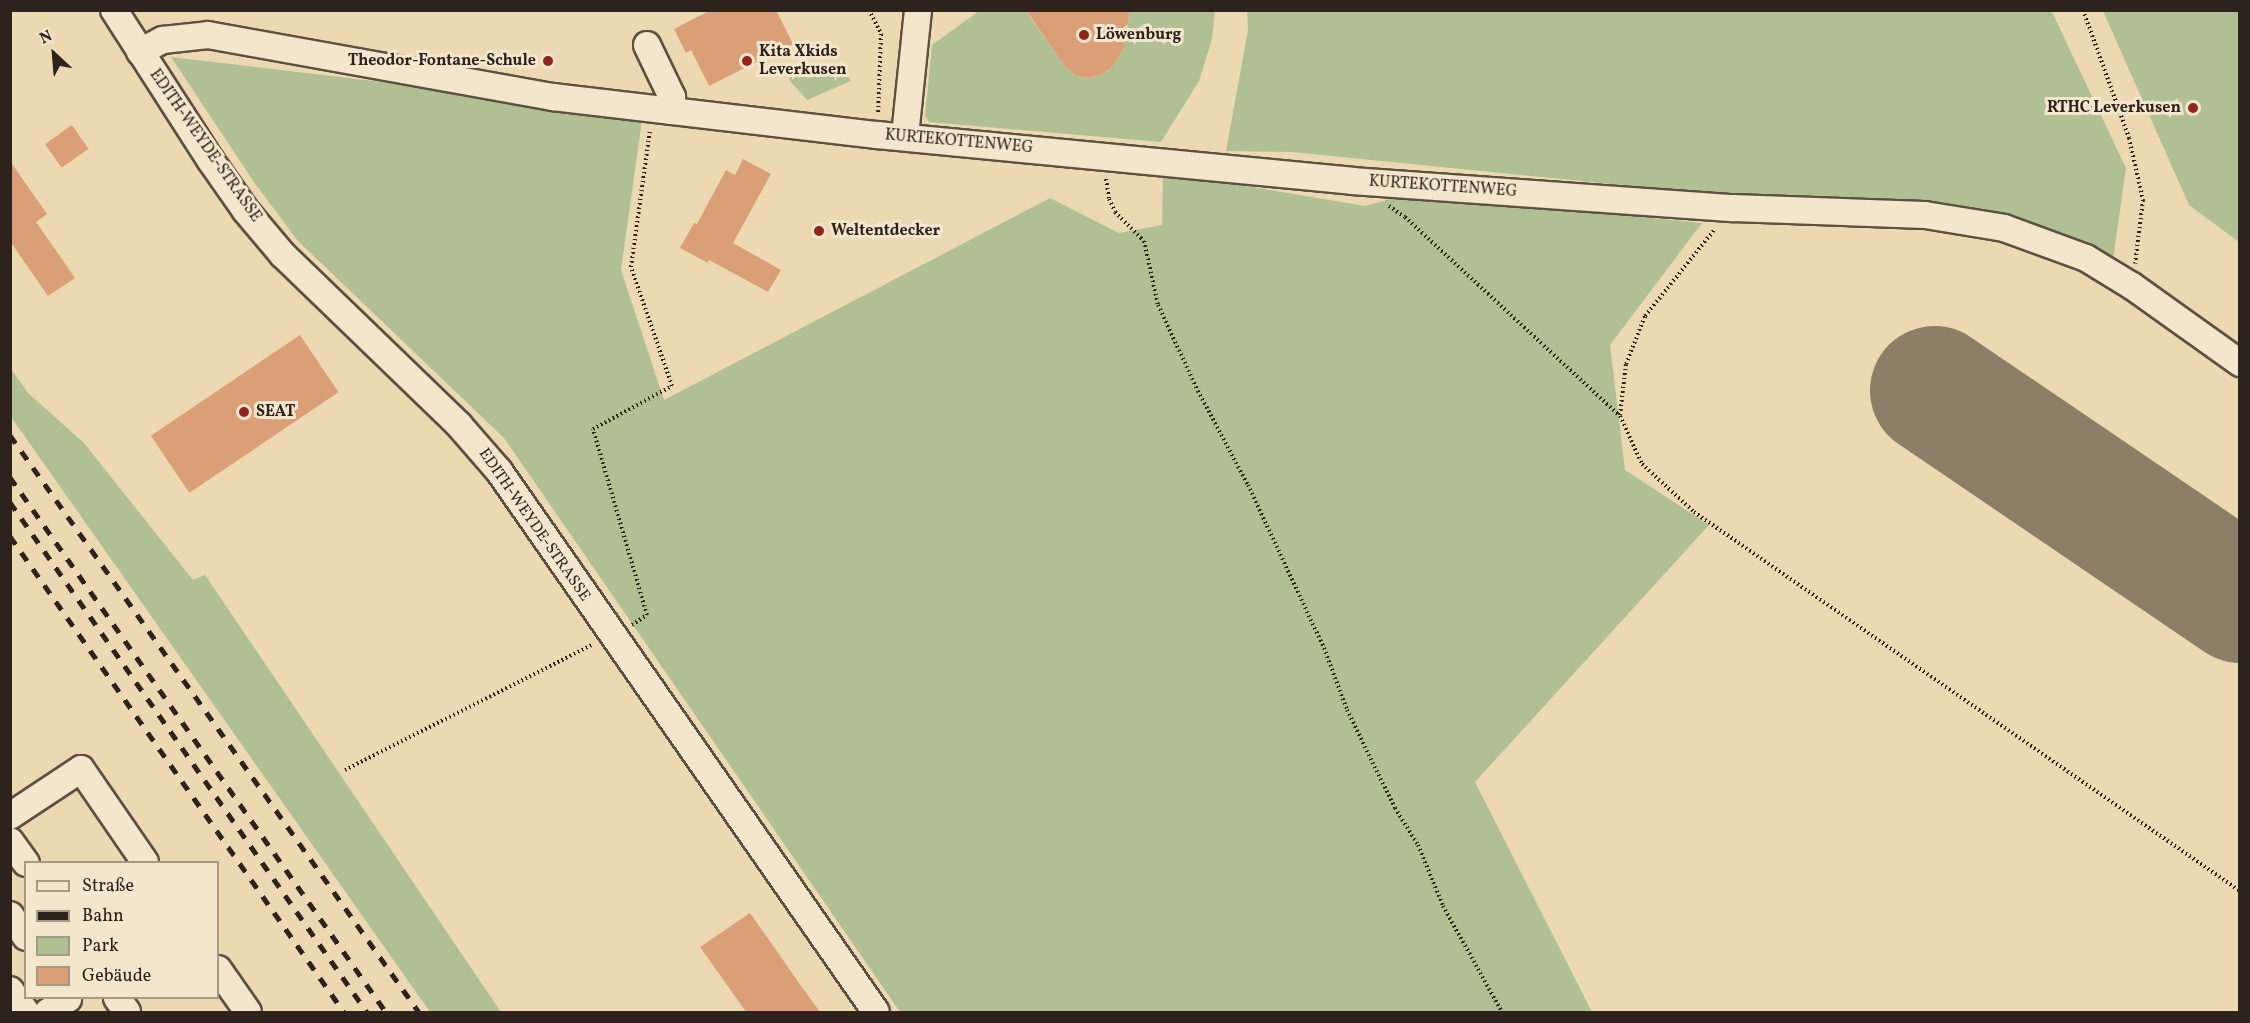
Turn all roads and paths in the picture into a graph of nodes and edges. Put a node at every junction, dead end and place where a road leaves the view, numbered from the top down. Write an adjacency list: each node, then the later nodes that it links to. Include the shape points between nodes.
1 (114, 10): 6 (street, EDITH-WEYDE-STRASSE)
2 (869, 10): 8 (path, via 881,34)
3 (918, 10): 9 (street)
4 (2083, 10): 13 (path, via 2128,138 2143,200)
5 (647, 45): 7 (street, via 672,97)
6 (140, 52): 7 (street, KURTEKOTTENWEG, via 163,40 208,35 553,97); 16 (street, EDITH-WEYDE-STRASSE, via 246,211 284,255 482,450)
7 (661, 110): 8 (street, KURTEKOTTENWEG); 16 (path, via 631,267 672,386 593,429 647,615)
8 (877, 135): 9 (street, KURTEKOTTENWEG)
9 (905, 136): 10 (street, KURTEKOTTENWEG)
10 (1102, 155): 12 (street, KURTEKOTTENWEG, via 1352,181); 32 (path, via 1109,200 1115,212 1144,242 1158,305 1177,347 1253,495 1324,648 1347,710 1395,808 1418,845 1443,906)
11 (1387, 205): 15 (path, via 1405,217)
12 (1733, 208): 13 (street, KURTEKOTTENWEG, via 1925,215 2004,228 2086,258); 15 (path, via 1645,316 1626,364)
13 (2132, 286): 14 (street, KURTEKOTTENWEG)
14 (2240, 363)
15 (1620, 416): 22 (path, via 1642,464 1694,512)
16 (611, 635): 17 (path); 31 (street, EDITH-WEYDE-STRASSE)
17 (345, 770)
18 (10, 816): 21 (street, via 81,769)
19 (10, 841): 20 (street)
20 (25, 861)
21 (144, 861)
22 (2240, 891)
23 (10, 915): 24 (street)
24 (24, 934)
25 (219, 970): 30 (street)
26 (10, 990): 28 (street)
27 (118, 999): 29 (street)
28 (26, 1012)
29 (127, 1012)
30 (248, 1012)
31 (876, 1012)
32 (1502, 1012)

